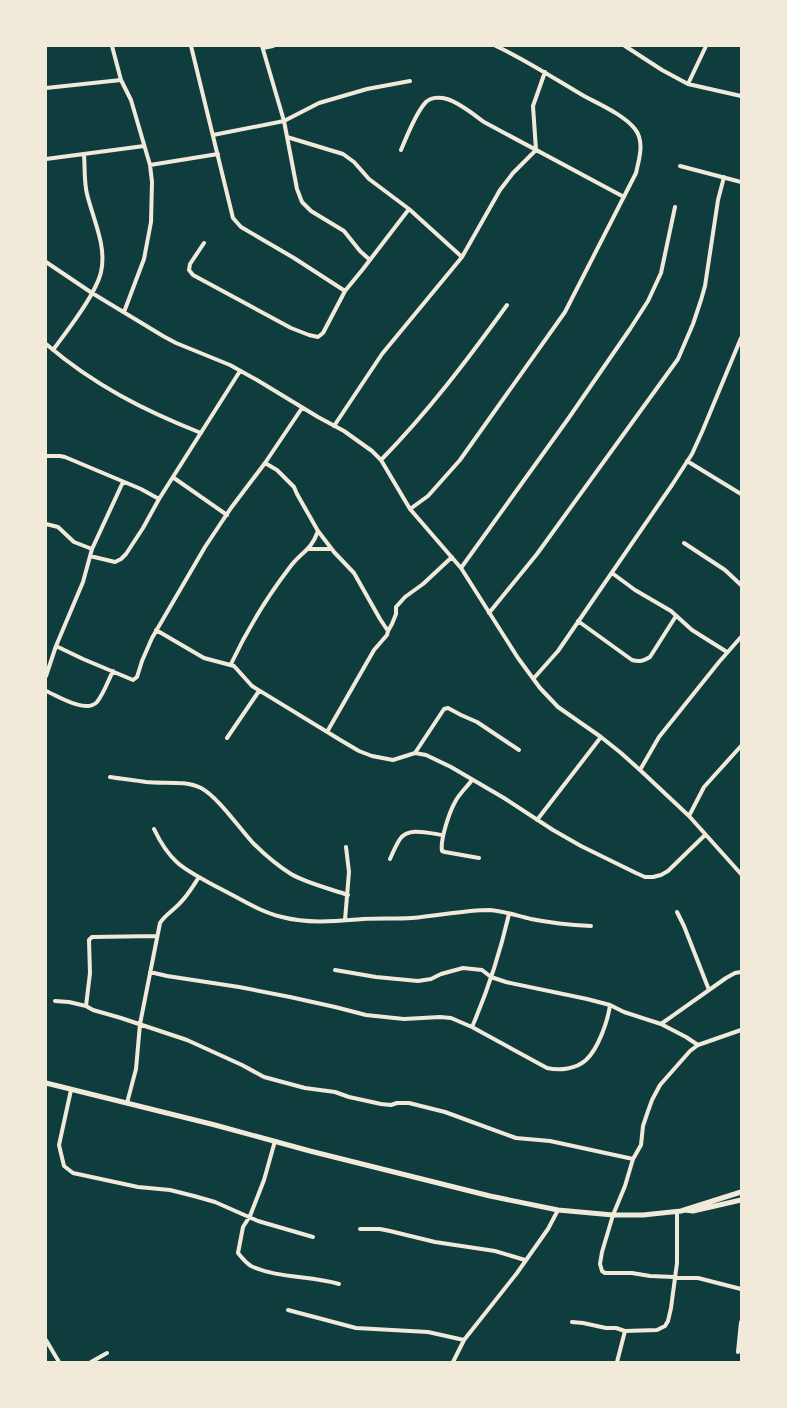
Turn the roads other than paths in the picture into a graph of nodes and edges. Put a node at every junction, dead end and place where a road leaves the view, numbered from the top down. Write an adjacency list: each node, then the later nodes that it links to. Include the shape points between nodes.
1 (112, 46): 9 (street)
2 (191, 46): 15 (street)
3 (273, 46): 7 (street)
4 (496, 46): 8 (street)
5 (625, 46): 11 (street)
6 (706, 46): 11 (street)
7 (262, 47): 14 (street)
8 (545, 72): 19 (street, via 533,106); 27 (street, via 623,119 635,129 640,150 636,173)
9 (121, 80): 12 (street); 17 (street, via 131,100)
10 (410, 81): 14 (street, via 367,89 319,103)
11 (688, 84): 13 (street)
12 (46, 88)
13 (741, 96)
14 (284, 121): 15 (street); 16 (street)
15 (213, 135): 20 (street)
16 (287, 137): 29 (street, via 343,154 369,179); 32 (street, via 302,202 344,231)
17 (144, 146): 21 (street); 23 (street)
18 (401, 150): 19 (street, via 410,128 426,102 440,97 458,104 484,122)
19 (536, 150): 27 (street); 31 (street, via 500,190)
20 (218, 154): 23 (street); 34 (street, via 236,222)
21 (84, 155): 22 (street); 35 (street, via 87,194 98,230 102,258 100,277)
22 (46, 159)
23 (150, 165): 37 (street, via 153,190 151,222 142,266)
24 (680, 166): 25 (street)
25 (724, 177): 26 (street); 66 (street, via 701,300 694,324 678,359 536,554)
26 (741, 182)
27 (624, 197): 53 (street, via 565,312 460,460 428,496)
28 (675, 207): 63 (street, via 661,273 648,301 568,420)
29 (409, 209): 31 (street); 32 (street)
30 (204, 243): 34 (street, via 190,264 188,270 193,275 291,328 309,335 318,337 323,333)
31 (462, 257): 43 (street, via 382,354)
32 (370, 260): 34 (street)
33 (46, 262): 35 (street)
34 (345, 291)
35 (92, 293): 37 (street); 40 (street)
36 (507, 305): 46 (street, via 456,375 410,431)
37 (124, 312): 41 (street, via 176,343)
38 (741, 338): 47 (street, via 702,432)
39 (46, 344): 40 (street)
40 (53, 350): 44 (street, via 87,376 128,401)
41 (240, 371): 42 (street); 44 (street)
42 (302, 408): 43 (street); 48 (street)
43 (334, 426): 46 (street, via 360,441)
44 (201, 433): 49 (street)
45 (46, 456): 50 (street, via 65,457)
46 (381, 460): 53 (street)
47 (687, 461): 51 (street); 64 (street)
48 (265, 463): 54 (street); 56 (street, via 294,487)
49 (174, 478): 52 (street); 54 (street)
50 (122, 482): 52 (street); 58 (street)
51 (741, 494)
52 (159, 499): 61 (street, via 144,528 121,559 115,562)
53 (410, 510): 62 (street)
54 (227, 515): 69 (street)
55 (46, 524): 58 (street, via 58,527 74,542)
56 (318, 531): 59 (street, via 312,545); 60 (street)
57 (684, 543): 65 (street, via 725,570)
58 (92, 549): 61 (street)
59 (307, 549): 60 (street); 74 (street, via 290,566 246,632)
60 (331, 549): 70 (street, via 354,573)
61 (90, 556): 72 (street, via 83,582)
62 (452, 558): 63 (street); 70 (street, via 405,597 396,608 396,614)
63 (461, 568): 66 (street)
64 (612, 573): 67 (street); 68 (street)
65 (741, 585)
66 (489, 613): 77 (street)
67 (676, 616): 68 (street, via 650,656 643,661 632,660); 73 (street, via 699,635)
68 (578, 621): 77 (street, via 558,651)
69 (156, 630): 74 (street, via 204,658); 75 (street, via 137,677 133,680)
70 (388, 630): 80 (street)
71 (741, 637): 73 (street)
72 (56, 646): 75 (street); 76 (street)
73 (727, 652): 86 (street, via 658,737)
74 (231, 664): 79 (street)
75 (112, 671): 78 (street, via 98,701 87,707)
76 (46, 676)
77 (534, 678): 81 (street, via 558,707)
78 (46, 691)
79 (259, 691): 80 (street); 82 (street)
80 (327, 732): 85 (street, via 375,757 393,760)
81 (601, 737): 86 (street); 90 (street)
82 (227, 738)
83 (741, 746): 89 (street, via 704,787)
84 (519, 750): 85 (street, via 477,722 448,708 444,709)
85 (415, 753): 88 (street, via 440,761)
86 (640, 770): 89 (street)
87 (110, 778): 99 (street, via 187,784 200,788 255,844 283,868 302,879)
88 (472, 780): 90 (street); 92 (street, via 456,801)
89 (689, 816): 93 (street)
90 (537, 820): 93 (street, via 581,846 645,876 654,877 668,871)
91 (154, 829): 98 (street, via 174,861)
92 (443, 835): 95 (street, via 442,851); 96 (street, via 414,831 405,834)
93 (706, 835): 97 (street)
94 (346, 847): 99 (street)
95 (479, 858)
96 (390, 859)
97 (741, 874)
98 (199, 877): 102 (street, via 282,918 304,921); 104 (street, via 186,897 163,918)
99 (348, 895): 102 (street)
100 (677, 912): 109 (street)
101 (509, 914): 102 (street, via 490,910 410,918); 103 (street, via 553,923); 108 (street)
102 (345, 920)
103 (591, 926)
104 (157, 936): 106 (street); 112 (street, via 92,937)
105 (335, 970): 108 (street, via 423,981 470,968 482,970)
106 (150, 972): 113 (street); 115 (street, via 290,997 366,1015 404,1019 440,1016 459,1020)
107 (741, 972): 109 (street, via 735,973)
108 (492, 977): 111 (street); 115 (street)
109 (710, 990): 114 (street)
110 (55, 1001): 112 (street)
111 (610, 1005): 114 (street); 115 (street, via 608,1019 595,1048 586,1060 564,1070 547,1068)
112 (86, 1006): 113 (street)
113 (140, 1024): 120 (street, via 136,1069); 122 (street, via 206,1048 264,1077 381,1104 409,1103 445,1112 516,1138 550,1140)
114 (661, 1024): 117 (street)
115 (472, 1027)
116 (741, 1030): 117 (street)
117 (698, 1045): 122 (street, via 660,1085 649,1107 641,1145)
118 (46, 1083): 119 (street)
119 (72, 1090): 120 (street); 129 (street, via 59,1145 64,1166 73,1173 138,1187 170,1190 215,1202)
120 (127, 1103): 121 (street)
121 (275, 1141): 125 (street, via 490,1196); 129 (street)
122 (633, 1159): 128 (street)
123 (741, 1192): 126 (street)
124 (741, 1200): 126 (street, via 693,1211)
125 (558, 1210): 128 (street); 132 (street, via 548,1229)
126 (684, 1210): 127 (street)
127 (677, 1211): 128 (street); 133 (street, via 678,1248)
128 (613, 1215): 133 (street, via 602,1252 602,1271)
129 (250, 1216): 131 (street, via 272,1226); 134 (street, via 243,1228 238,1253 250,1266 283,1276 324,1279)
130 (360, 1230): 132 (street, via 380,1229 435,1242 495,1251)
131 (313, 1237)
132 (525, 1260): 141 (street)
133 (675, 1278): 135 (street, via 698,1278); 139 (street, via 671,1308 665,1326 657,1330)
134 (339, 1284)
135 (741, 1289)
136 (288, 1310): 141 (street, via 356,1328 428,1332)
137 (572, 1322): 139 (street)
138 (741, 1322): 142 (street)
139 (625, 1331): 147 (street)
140 (46, 1340): 144 (street)
141 (464, 1340): 146 (street)
142 (738, 1352)
143 (107, 1353): 145 (street)
144 (59, 1362)
145 (90, 1362)
146 (453, 1362)
147 (618, 1362)

